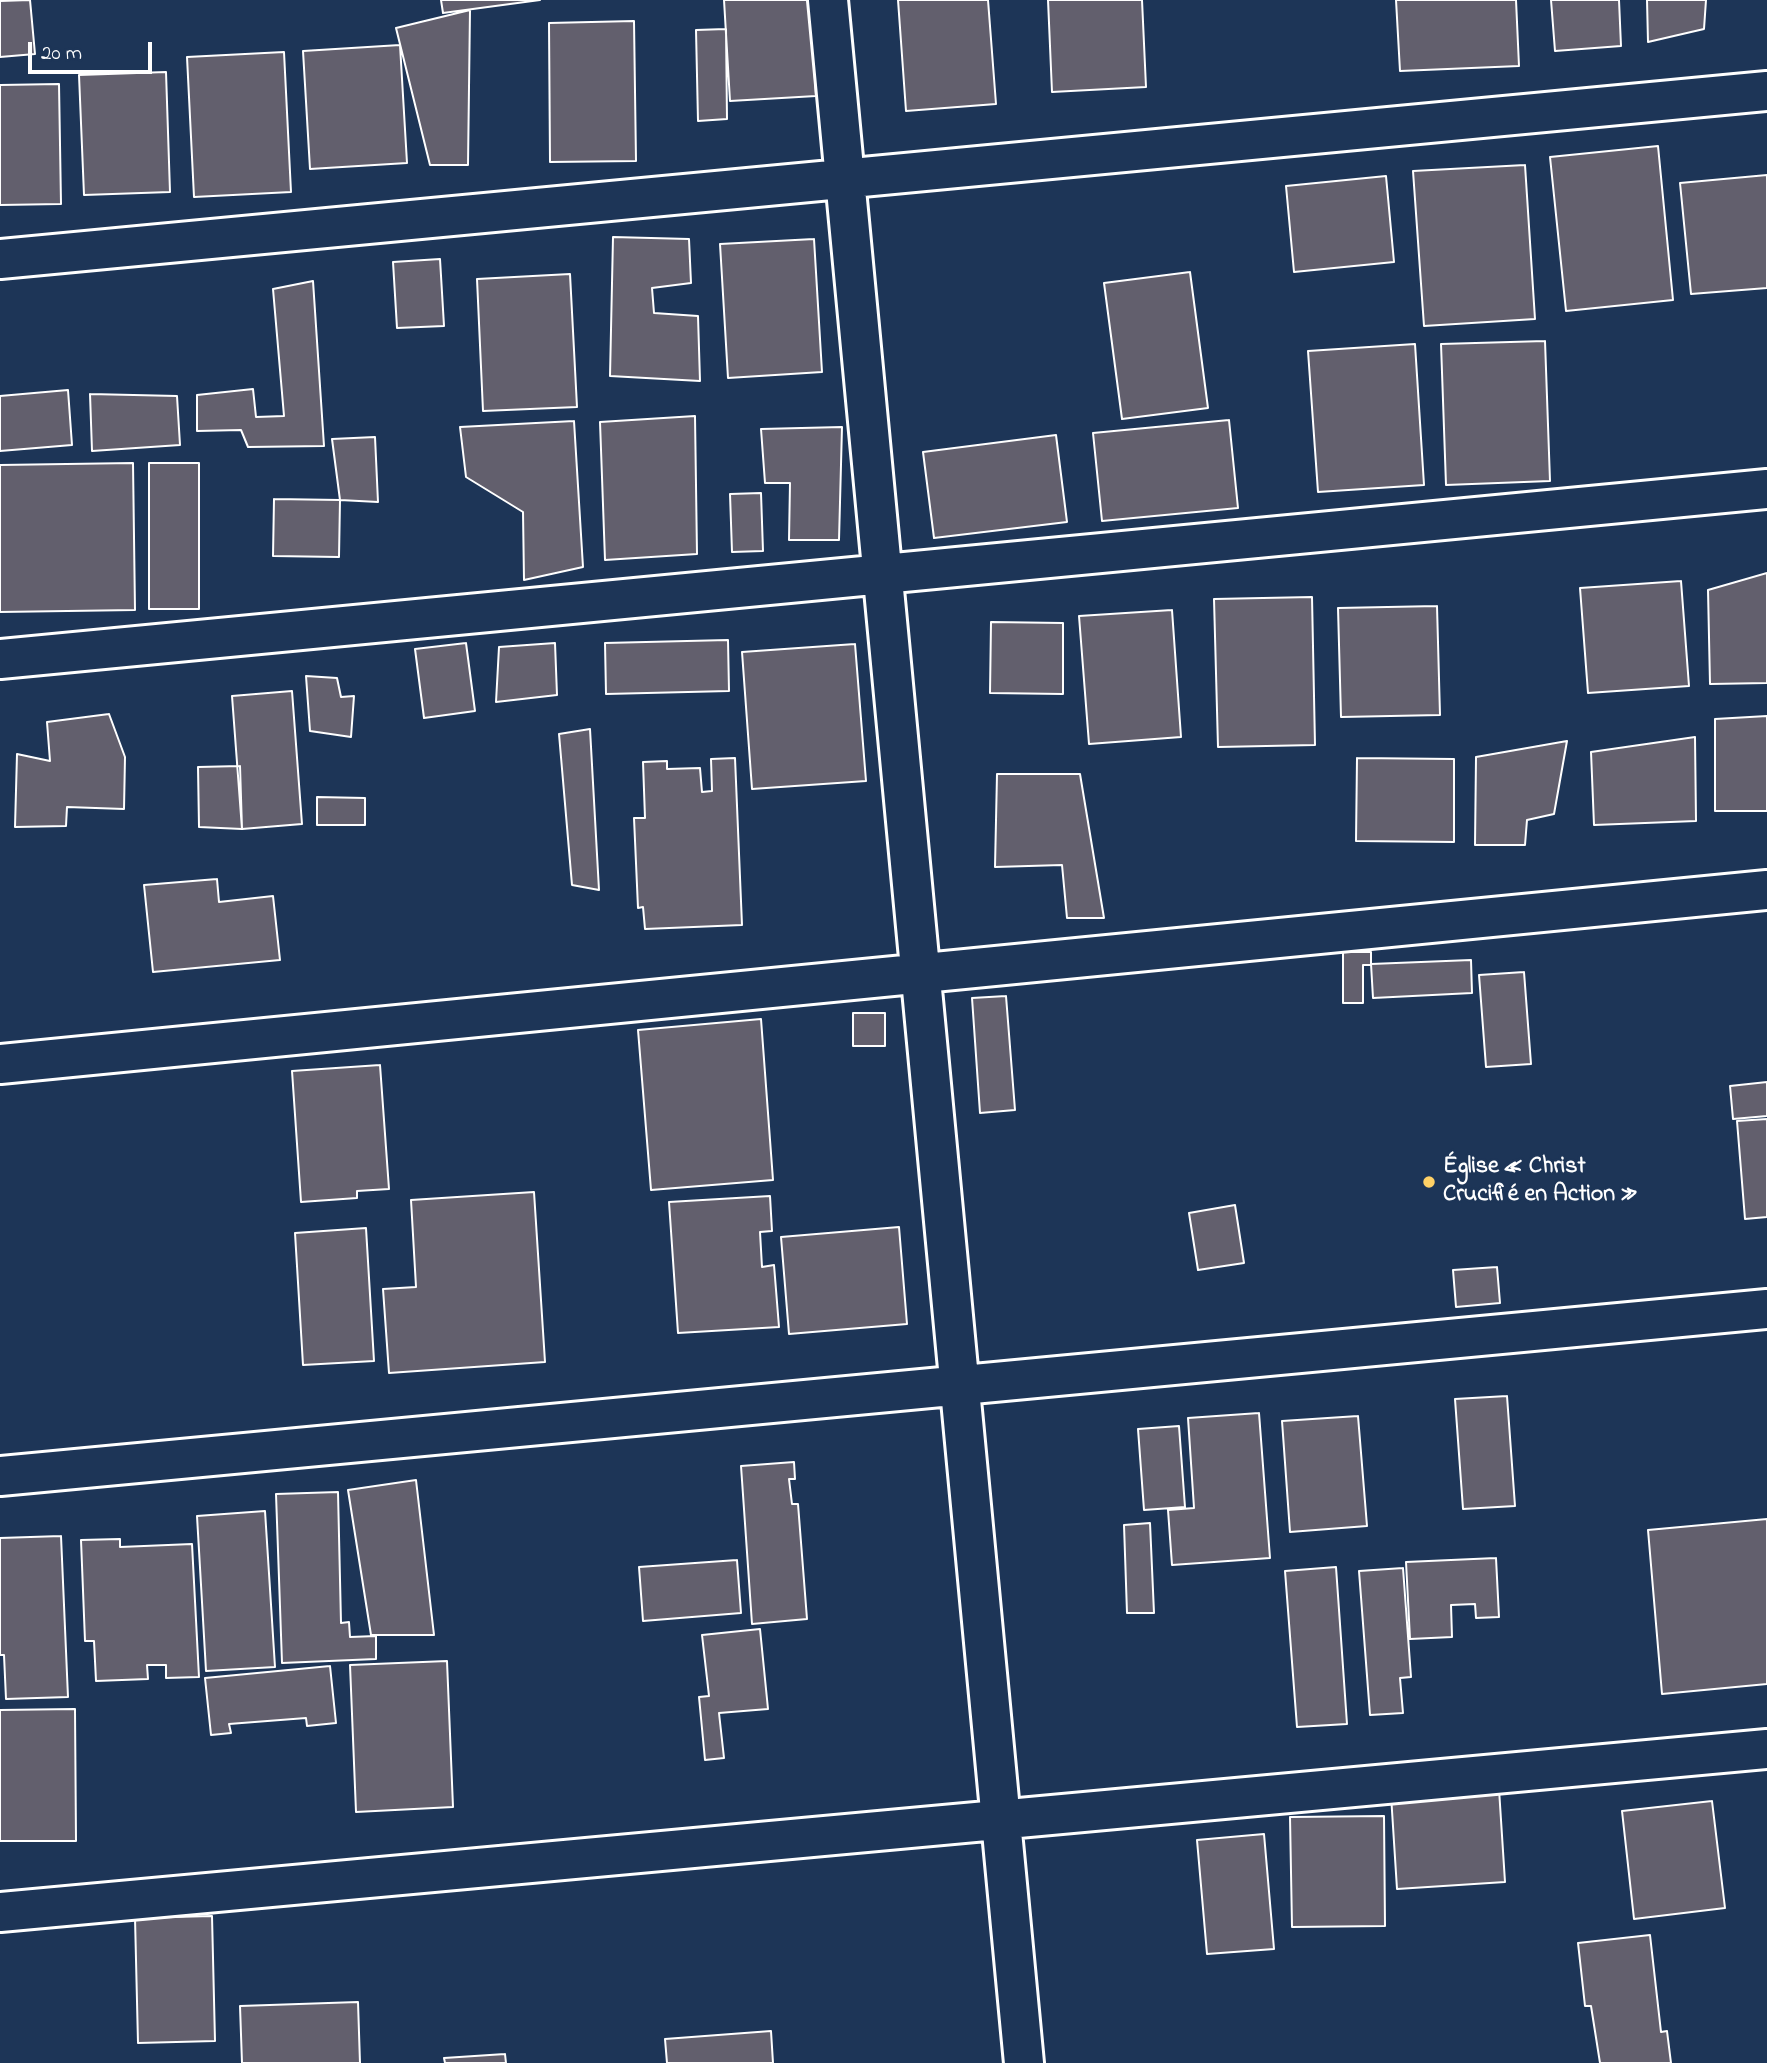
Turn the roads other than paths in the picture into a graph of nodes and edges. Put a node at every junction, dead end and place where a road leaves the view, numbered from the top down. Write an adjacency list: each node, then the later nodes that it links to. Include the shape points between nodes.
1 (828, 0): 3 (street)
2 (1767, 91): 3 (street)
3 (845, 179): 4 (street); 6 (street)
4 (0, 260)
5 (1767, 489): 6 (street)
6 (883, 574): 7 (street); 9 (street)
7 (0, 659)
8 (1767, 890): 9 (street)
9 (920, 973): 10 (street); 12 (street)
10 (0, 1064)
11 (1767, 1309): 12 (street)
12 (960, 1385): 13 (street); 15 (street)
13 (0, 1476)
14 (1767, 1749): 15 (street)
15 (1001, 1820): 16 (street); 17 (street)
16 (0, 1912)
17 (1024, 2063)

